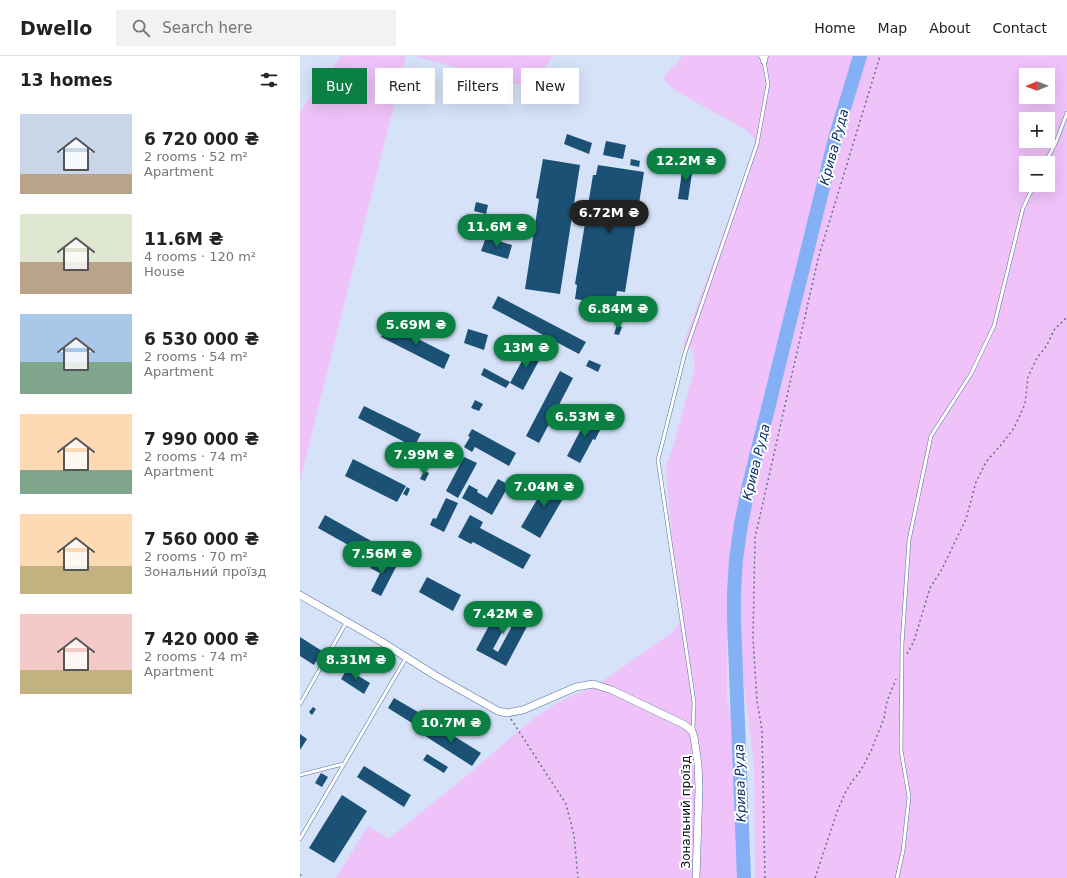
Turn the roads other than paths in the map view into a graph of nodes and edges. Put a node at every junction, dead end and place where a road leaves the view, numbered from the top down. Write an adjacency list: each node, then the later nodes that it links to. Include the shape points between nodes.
1 (763, 58): 9 (lane, via 768,84 757,144 685,353 658,460 694,702)
2 (1067, 114): 3 (lane)
3 (1049, 156)
4 (1031, 192): 14 (lane, via 1023,208 994,326 970,374 931,436 909,540 901,665 901,750 909,797)
5 (300, 595): 6 (street)
6 (347, 622): 7 (street); 8 (lane)
7 (406, 657): 9 (street, via 492,708 507,713 523,710 576,687 593,684 612,690 685,725); 10 (lane)
8 (300, 704)
9 (692, 731): 13 (street, Зональний проїзд, via 696,744 699,788)
10 (344, 764): 11 (lane); 12 (lane)
11 (300, 775)
12 (300, 839)
13 (696, 878)
14 (897, 878)

